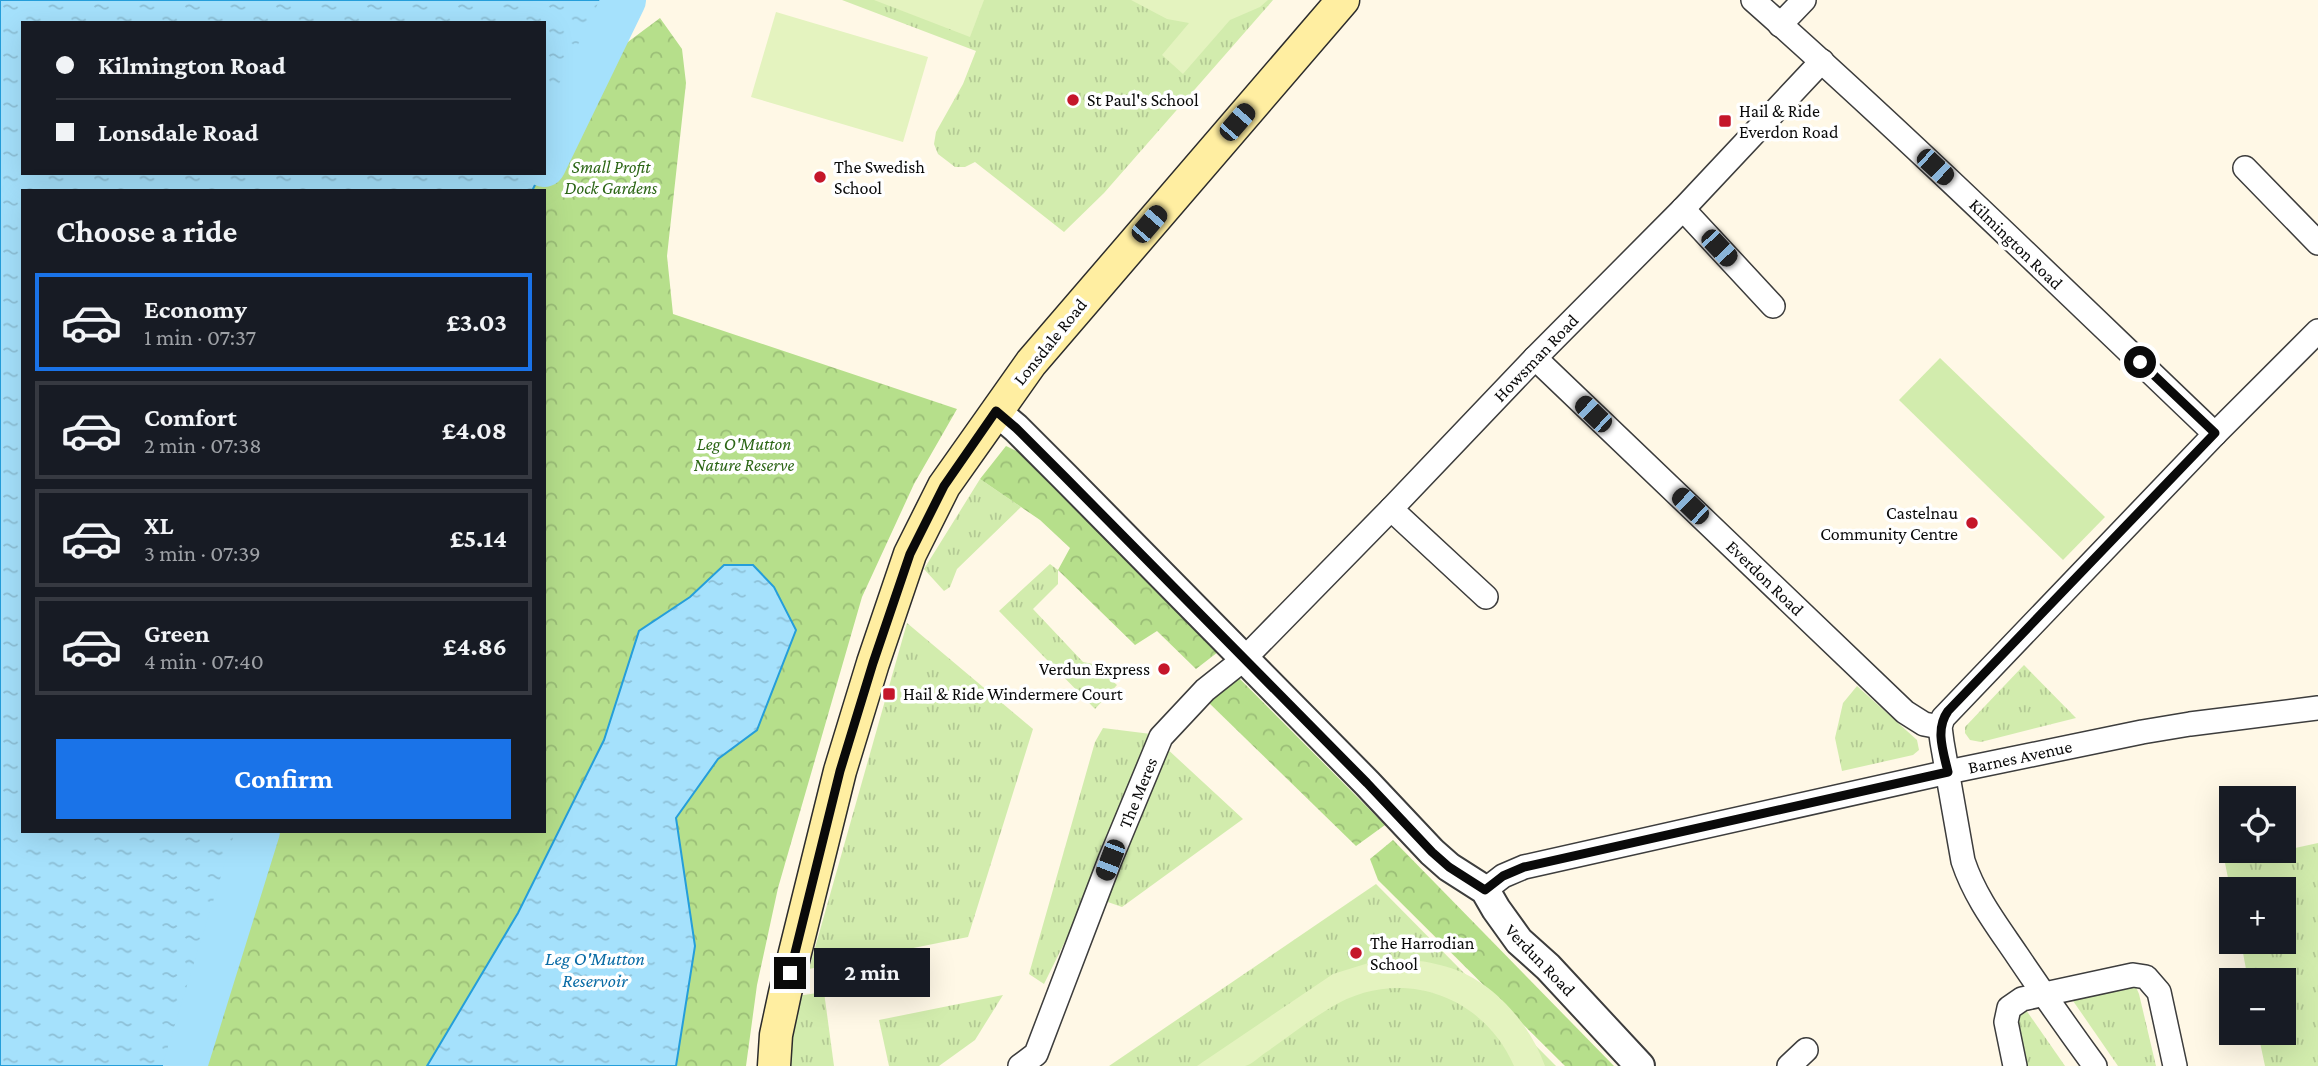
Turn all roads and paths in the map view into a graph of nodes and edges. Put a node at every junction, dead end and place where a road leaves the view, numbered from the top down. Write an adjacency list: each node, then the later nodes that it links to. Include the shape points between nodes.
1 (1343, 0): 12 (main road, Lonsdale Road, via 1031,363)
2 (1753, 0): 4 (street, Kilmington Road)
3 (1804, 0): 4 (street)
4 (1780, 24): 5 (street, Kilmington Road)
5 (1822, 61): 7 (street, Howsman Road); 13 (street, Kilmington Road)
6 (2245, 168): 8 (street)
7 (1683, 209): 9 (street); 11 (street, Howsman Road)
8 (2318, 243)
9 (1773, 306)
10 (2318, 331): 13 (street)
11 (1535, 358): 14 (street, Howsman Road); 18 (street, Everdon Road, via 1905,712 1924,724)
12 (996, 411): 16 (street, Verdun Road); 23 (main road, Lonsdale Road, via 944,486 921,531 877,651 840,771 798,940 776,1035)
13 (2215, 433): 18 (street, via 1948,711)
14 (1391, 509): 15 (street); 16 (street, Howsman Road)
15 (1486, 597)
16 (1244, 659): 20 (street, Verdun Road, via 1432,852); 24 (street, The Meres, via 1205,690 1161,737 1036,1054)
17 (2318, 708): 19 (street, Barnes Avenue, via 2154,730)
18 (1940, 727): 19 (street)
19 (1948, 772): 20 (street, Barnes Avenue, via 1524,867); 21 (street, via 1969,878)
20 (1485, 890): 25 (street, Verdun Road, via 1519,941)
21 (2042, 995): 27 (street, via 2022,999 2009,1008 2006,1022); 28 (street); 29 (street, via 2133,975 2146,977 2159,992)
22 (1806, 1050): 26 (street)
23 (774, 1066)
24 (1020, 1066)
25 (1640, 1066)
26 (1789, 1066)
27 (2015, 1066)
28 (2095, 1066)
29 (2175, 1066)

